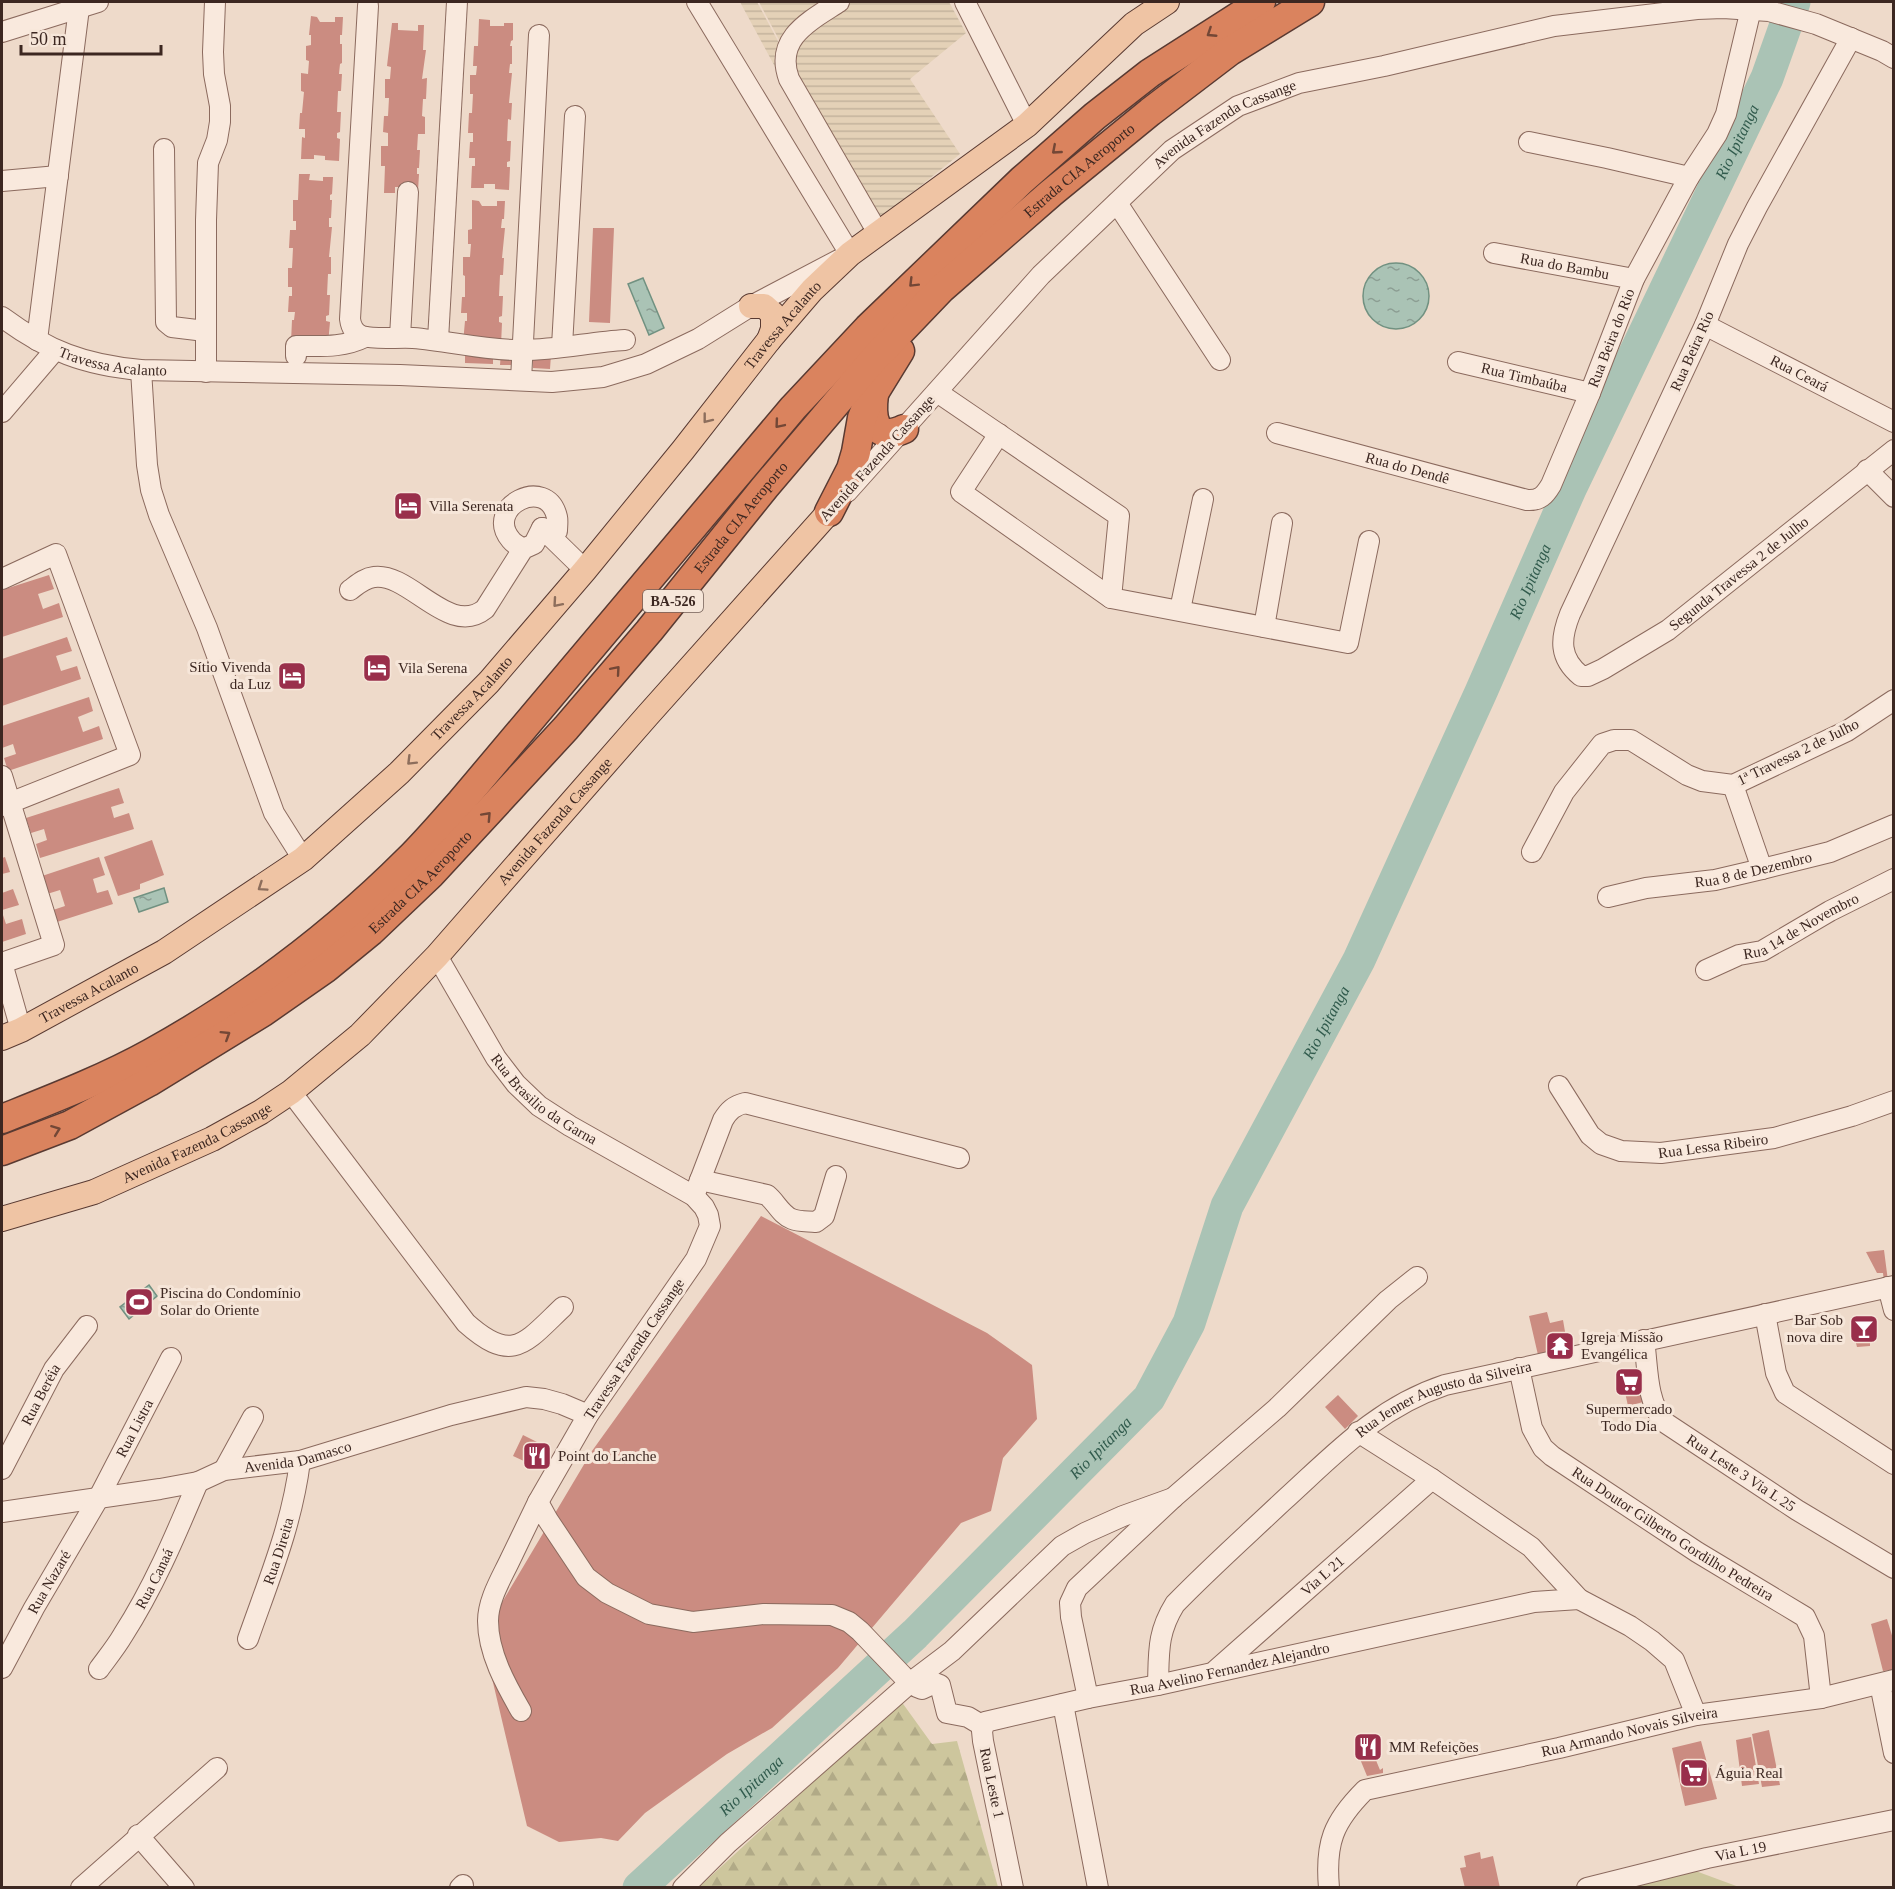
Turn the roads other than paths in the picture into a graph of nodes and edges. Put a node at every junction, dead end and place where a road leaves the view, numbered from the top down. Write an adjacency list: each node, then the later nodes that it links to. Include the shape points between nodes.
1 (98, 2): 11 (street)
2 (215, 2): 34 (street, via 213,52 220,122 208,163)
3 (456, 2): 38 (street)
4 (697, 2): 28 (street)
5 (839, 2): 26 (street, via 793,36 784,66)
6 (965, 2): 18 (street)
7 (1167, 2): 18 (main road, Travessa Acalanto, via 1134,24)
8 (1261, 2): 92 (highway, Estrada CIA Aeroporto / BA-526, one-way to 92, via 1150,73 1095,116 1022,180 868,328 793,408 461,802 410,858 324,937 244,996 141,1058)
9 (1310, 2): 30 (highway, Estrada CIA Aeroporto / BA-526, via 1230,51 1150,112)
10 (368, 6): 36 (street, via 350,319 354,331)
11 (79, 8): 13 (street); 21 (street)
12 (1760, 10): 15 (street, Avenida Fazenda Cassange, via 1816,24); 22 (street, Rua Beira do Rio, via 1726,114); 25 (street, Avenida Fazenda Cassange, via 1697,9 1554,26 1299,83 1238,106 1214,120 1172,150)
13 (2, 32)
14 (538, 35): 43 (street)
15 (1851, 38): 16 (street, Avenida Fazenda Cassange); 33 (street, Rua Beira Rio, via 1752,216)
16 (1893, 58)
17 (575, 116): 41 (street)
18 (1027, 124): 26 (main road, Travessa Acalanto)
19 (1529, 142): 22 (street)
20 (164, 148): 34 (street, via 166,322 172,327)
21 (58, 176): 23 (street); 35 (street)
22 (1689, 177): 29 (street, Rua Beira do Rio)
23 (2, 181)
24 (408, 192): 37 (street)
25 (1118, 202): 45 (street); 51 (street, Avenida Fazenda Cassange, via 1041,275)
26 (878, 233): 28 (main road, Travessa Acalanto)
27 (1494, 253): 29 (street, Rua do Bambu)
28 (850, 254): 31 (street, Travessa Acalanto); 40 (main road, Travessa Acalanto, via 798,304)
29 (1635, 279): 52 (street, Rua Beira do Rio)
30 (941, 290): 50 (highway); 93 (highway, Estrada CIA Aeroporto / BA-526, one-way to 30, via 70,1125 149,1082 263,1012 370,932 431,874 566,728 873,360)
31 (751, 306): 40 (main road, via 764,306 773,314); 49 (street, Travessa Acalanto, via 698,339 646,364 603,377 552,382)
32 (2, 317): 35 (street, Travessa Acalanto)
33 (1705, 325): 54 (street, Rua Ceará); 74 (street, Rua Beira Rio, via 1566,624 1562,644)
34 (205, 331): 47 (street)
35 (38, 334): 42 (street, Travessa Acalanto)
36 (365, 337): 37 (street); 44 (street, via 335,347 296,346)
37 (400, 337): 38 (street)
38 (438, 340): 43 (street)
39 (625, 340): 41 (street)
40 (769, 340): 68 (main road, Travessa Acalanto, one-way to 68)
41 (562, 346): 43 (street)
42 (55, 350): 48 (street, Travessa Acalanto, via 93,364); 53 (street)
43 (523, 350): 49 (street)
44 (296, 357)
45 (1220, 360)
46 (1458, 362): 52 (street, Rua Timbaúba)
47 (206, 363): 48 (street, Travessa Acalanto); 49 (street, Travessa Acalanto)
48 (141, 370): 81 (street, via 147,465 159,515 207,628 274,813)
49 (521, 380)
50 (875, 391): 55 (highway, via 872,407 879,429 893,434); 63 (highway, via 862,418 851,469)
51 (937, 392): 55 (street, Avenida Fazenda Cassange); 57 (street)
52 (1590, 393): 62 (street, Rua Beira do Rio, via 1551,485)
53 (2, 412)
54 (1893, 422)
55 (904, 429): 63 (street, Avenida Fazenda Cassange)
56 (1277, 433): 62 (street, Rua do Dendê)
57 (999, 434): 71 (street, via 1119,516); 71 (street, via 961,492)
58 (1893, 450): 59 (street, Segunda Travessa 2 de Julho)
59 (1867, 470): 60 (street); 74 (street, Segunda Travessa 2 de Julho, via 1668,630 1604,669 1588,676)
60 (1893, 497)
61 (1203, 499): 72 (street)
62 (1538, 500)
63 (829, 512): 85 (main road, Avenida Fazenda Cassange)
64 (1282, 523): 73 (street)
65 (542, 528): 67 (street, via 534,544); 67 (street, via 557,531 558,517 551,505 540,497 526,496 513,503 506,514 505,528 511,541); 68 (street)
66 (1369, 541): 73 (street, via 1348,643)
67 (523, 549): 70 (street, via 485,609 476,616 451,614 389,578 375,576)
68 (585, 570): 81 (main road, Travessa Acalanto, one-way to 81, via 489,682 399,773)
69 (2, 579): 78 (street, via 57,555 130,755)
70 (350, 591)
71 (1111, 598): 72 (street)
72 (1180, 610): 73 (street)
73 (1264, 627)
74 (1575, 671)
75 (1893, 700): 77 (street, 1ª Travessa 2 de Julho, via 1847,731)
76 (2, 776): 78 (street)
77 (1733, 786): 80 (street, 1ª Travessa 2 de Julho, via 1702,781 1631,740 1614,740 1602,744 1564,792); 82 (street)
78 (6, 804): 86 (street, via 54,945)
79 (1893, 825): 82 (street, Rua 8 de Dezembro, via 1830,852)
80 (1532, 852)
81 (303, 859): 88 (main road, Travessa Acalanto, one-way to 88, via 164,952)
82 (1762, 869): 84 (street, Rua 8 de Dezembro)
83 (1893, 879): 87 (street, Rua 14 de Novembro, via 1762,951 1740,955)
84 (1608, 897)
85 (437, 956): 90 (main road, Avenida Fazenda Cassange, via 360,1035); 96 (street, Rua Brasilio da Garna, via 496,1058 539,1106 570,1126)
86 (2, 963): 88 (street)
87 (1706, 970)
88 (11, 1034)
89 (1559, 1086): 91 (street, Rua Lessa Ribeiro, via 1590,1136 1601,1144 1621,1151 1661,1153 1774,1137)
90 (291, 1092): 97 (main road, Avenida Fazenda Cassange, via 212,1139 94,1192); 100 (street, via 479,1335 496,1344 515,1347)
91 (1893, 1101)
92 (2, 1119)
93 (2, 1151)
94 (959, 1158): 96 (street, via 745,1103 729,1111)
95 (836, 1176): 96 (street, via 824,1216 816,1222 792,1219 767,1195)
96 (697, 1188): 107 (street, Travessa Fazenda Cassange, via 710,1226 696,1259)
97 (2, 1220)
98 (1417, 1277): 116 (street, via 1388,1300 1277,1408)
99 (1891, 1286): 101 (street); 102 (street, Rua Jenner Augusto da Silveira)
100 (563, 1307)
101 (1893, 1310)
102 (1765, 1314): 104 (street, Rua Jenner Augusto da Silveira); 110 (street, via 1776,1373 1785,1393)
103 (87, 1326): 112 (street, Rua Beréia, via 54,1369)
104 (1644, 1340): 106 (street, Rua Jenner Augusto da Silveira); 120 (street, Rua Leste 3 Via L 25, via 1652,1402 1664,1422)
105 (171, 1358): 117 (street, Rua Listra)
106 (1519, 1368): 109 (street, Rua Jenner Augusto da Silveira, via 1422,1393); 130 (street, Rua Doutor Gilberto Gordilho Pedreira, via 1532,1428 1552,1456 1697,1552 1805,1617 1814,1636)
107 (588, 1415): 111 (street, Avenida Damasco, via 562,1404 526,1397 451,1415); 118 (street, Travessa Fazenda Cassange)
108 (253, 1417): 113 (street)
109 (1358, 1432): 114 (street); 128 (street, Rua Jenner Augusto da Silveira, via 1175,1604 1160,1637)
110 (1888, 1455)
111 (300, 1461): 113 (street, Avenida Damasco); 122 (street, Rua Direita, via 284,1538)
112 (2, 1469)
113 (224, 1470): 115 (street, Avenida Damasco)
114 (1432, 1479): 121 (street, via 1531,1546); 125 (street, Via L 21)
115 (198, 1482): 117 (street, Avenida Damasco); 124 (street, Rua Canaá, via 154,1580)
116 (1173, 1498): 126 (street, via 1123,1516 1062,1546 952,1651); 129 (street, via 1072,1596 1071,1617)
117 (98, 1499): 119 (street, Avenida Damasco); 123 (street, Rua Nazaré)
118 (538, 1502): 126 (street, via 585,1577 649,1614 693,1622 764,1614 832,1615 860,1631); 132 (street, Travessa Fazenda Cassange, via 497,1588 488,1620 504,1680)
119 (2, 1512)
120 (1893, 1568)
121 (1579, 1599): 125 (street, Rua Avelino Fernandez Alejandro, via 1534,1602); 133 (street, via 1630,1626 1674,1660)
122 (248, 1639)
123 (2, 1668)
124 (99, 1669)
125 (1214, 1672): 128 (street, Rua Avelino Fernandez Alejandro)
126 (907, 1679): 134 (street, via 922,1689 935,1683 940,1685 947,1713 968,1716); 141 (street)
127 (1887, 1682): 130 (street, Rua Armando Novais Silveira); 135 (street)
128 (1158, 1685): 129 (street, Rua Avelino Fernandez Alejandro)
129 (1088, 1698): 131 (street, Rua Avelino Fernandez Alejandro)
130 (1821, 1698): 133 (street, Rua Armando Novais Silveira)
131 (1063, 1704): 134 (street, Rua Leste 1, via 991,1720); 143 (street)
132 (521, 1712)
133 (1696, 1715): 144 (street, Rua Armando Novais Silveira, via 1365,1790 1347,1808 1334,1833 1327,1865)
134 (983, 1726): 142 (street, Rua Leste 1)
135 (1893, 1753)
136 (217, 1768): 138 (street)
137 (1893, 1820): 145 (street, Via L 19)
138 (138, 1835): 139 (street); 140 (street)
139 (81, 1887)
140 (184, 1887)
141 (683, 1887)
142 (1013, 1887)
143 (1098, 1887)
144 (1329, 1887)
145 (1587, 1887)

